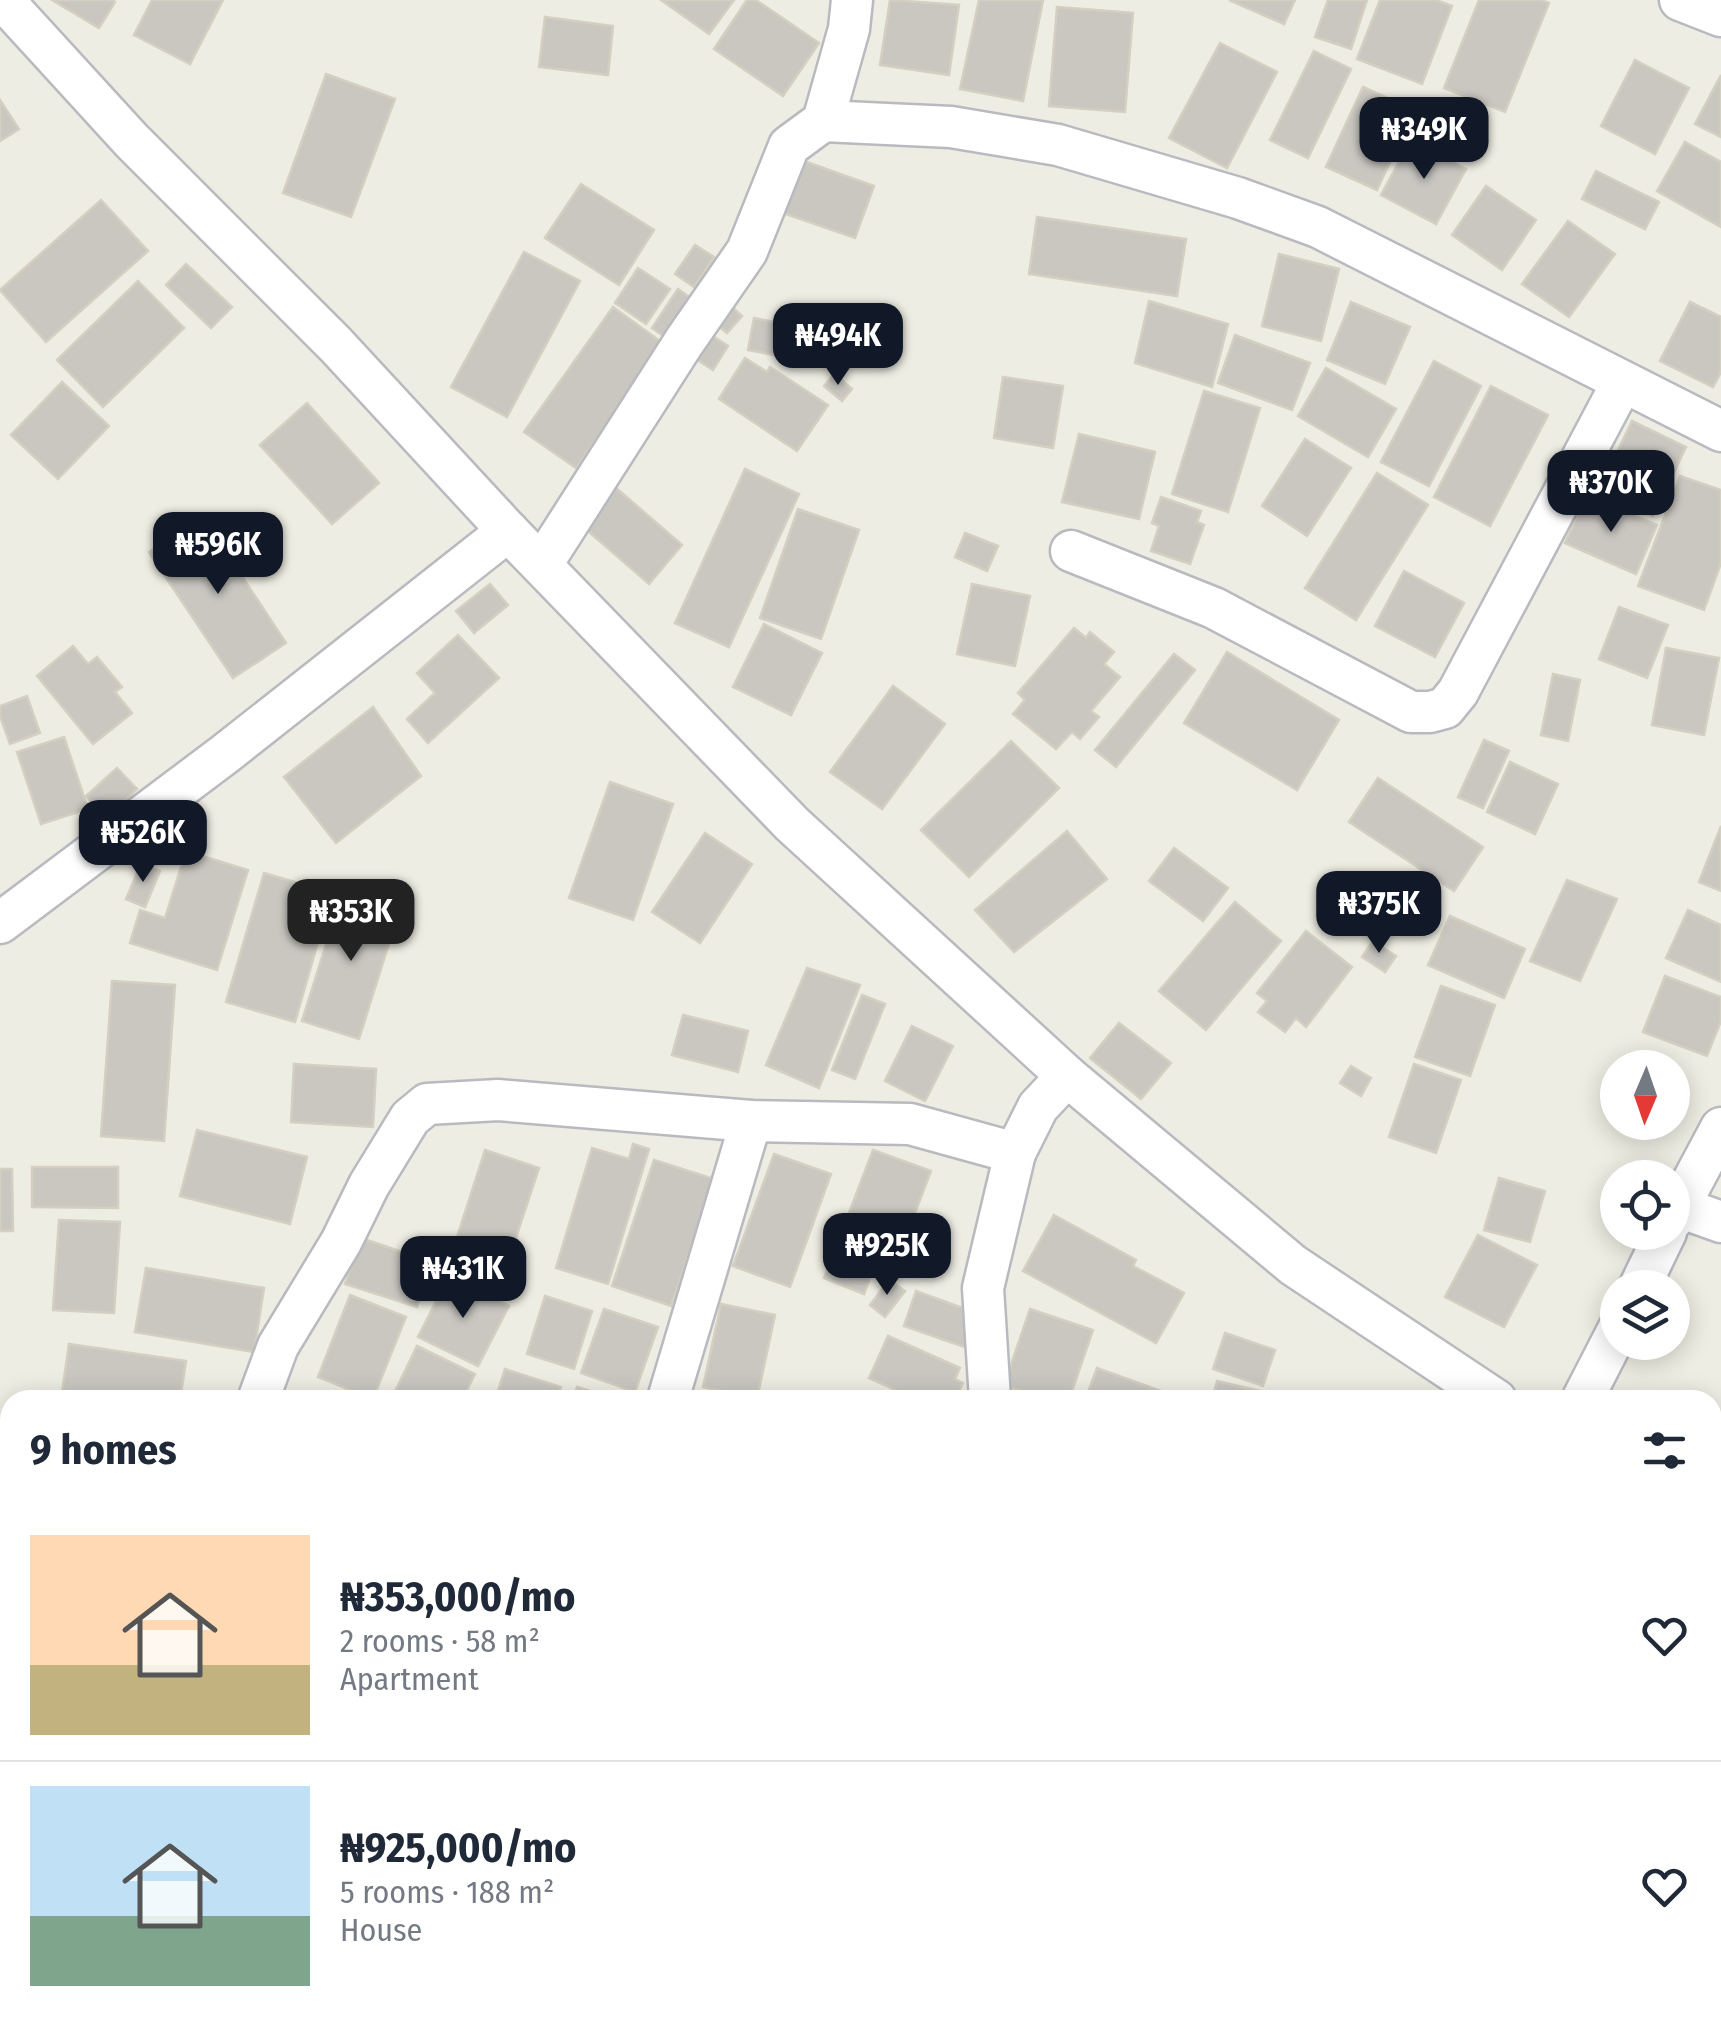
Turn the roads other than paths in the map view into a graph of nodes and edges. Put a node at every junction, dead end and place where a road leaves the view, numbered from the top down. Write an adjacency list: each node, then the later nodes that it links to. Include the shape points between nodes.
1 (4, 0): 8 (street)
2 (852, 0): 5 (street)
3 (1680, 0): 4 (street)
4 (1721, 16)
5 (823, 121): 6 (street, via 951,127 1058,145 1238,198 1318,227); 10 (street, via 790,146 747,251)
6 (1622, 383): 7 (street); 9 (street, via 1481,653 1445,708 1410,712 1214,608)
7 (1721, 430)
8 (508, 530): 10 (street); 11 (street)
9 (1072, 551)
10 (542, 564): 12 (street, via 792,824)
11 (0, 923)
12 (1068, 1076): 15 (street, via 1038,1107); 23 (street, via 1293,1264)
13 (751, 1121): 15 (street, via 910,1124); 20 (street, via 498,1100 427,1104 410,1118 278,1346); 21 (street)
14 (1721, 1128): 16 (street)
15 (1015, 1154): 22 (street, via 982,1288)
16 (1690, 1187)
17 (1690, 1221): 18 (street)
18 (1721, 1222)
19 (1603, 1360): 24 (street)
20 (268, 1390)
21 (671, 1390)
22 (989, 1390)
23 (1481, 1390)
24 (1587, 1390)

